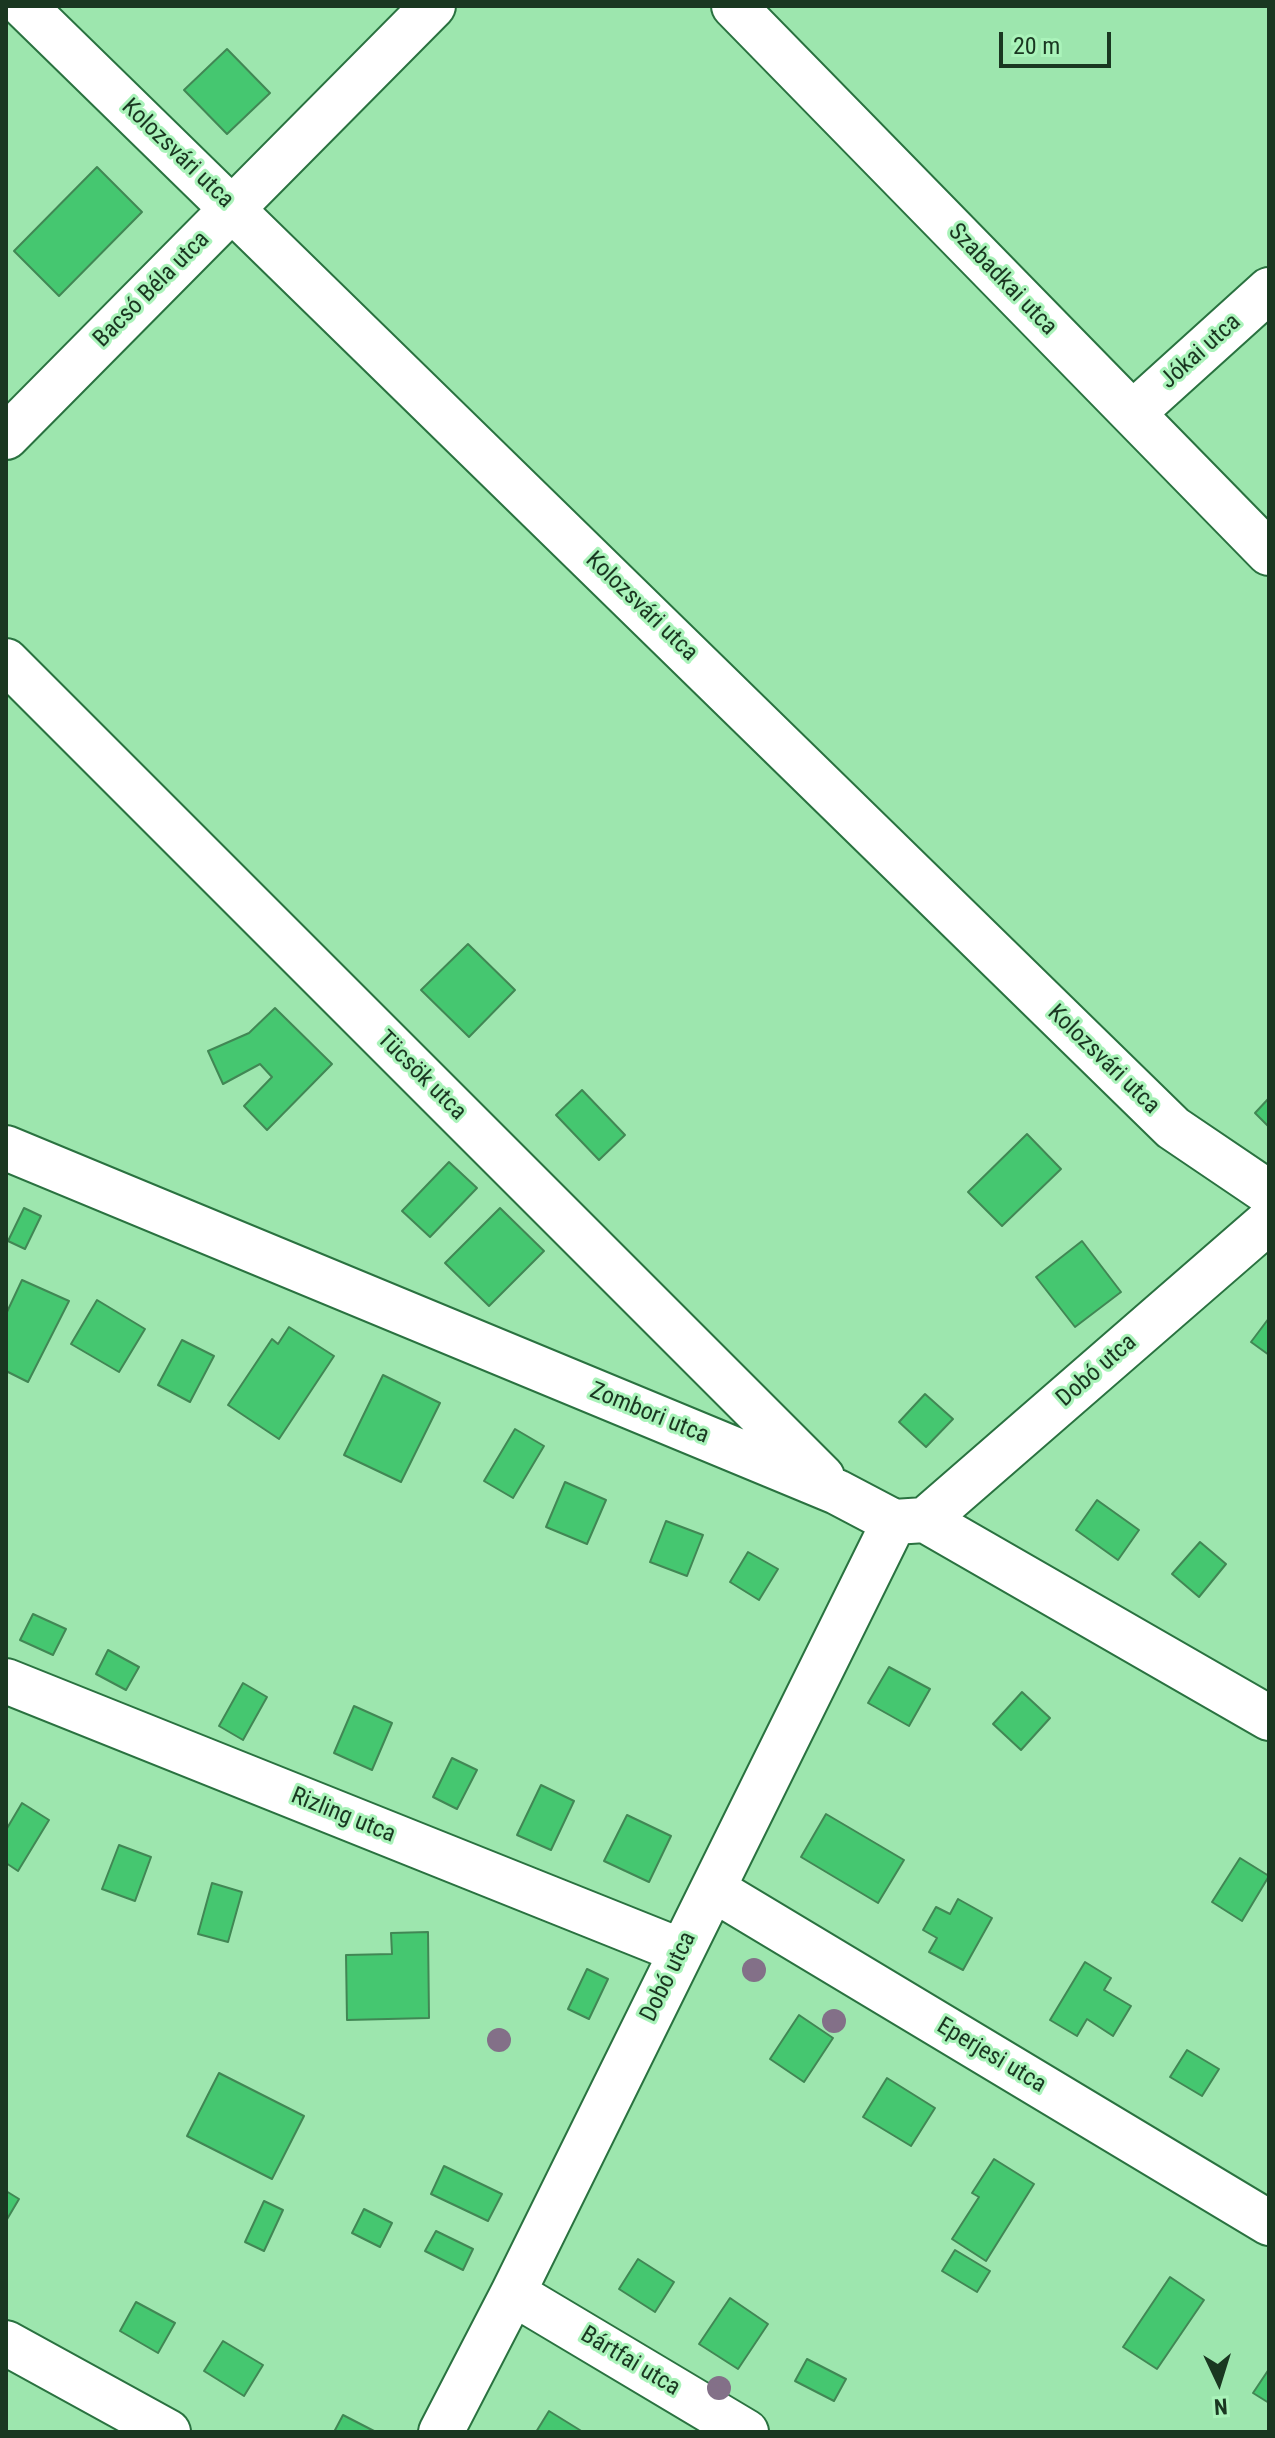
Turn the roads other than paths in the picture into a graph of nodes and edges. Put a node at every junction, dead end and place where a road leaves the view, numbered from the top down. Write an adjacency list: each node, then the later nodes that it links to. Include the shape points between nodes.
1 (24, 6): 4 (street, Kolozsvári utca)
2 (433, 6): 4 (street, Bacsó Béla utca)
3 (734, 6): 6 (street, Szabadkai utca)
4 (234, 208): 7 (street, Bacsó Béla utca); 11 (street, Kolozsvári utca, via 1173,1128)
5 (1269, 290): 6 (street, Jókai utca)
6 (1133, 413): 8 (street, Szabadkai utca)
7 (6, 437)
8 (1269, 553)
9 (6, 661): 13 (street, Tücsök utca)
10 (6, 1148): 13 (street, Zombori utca)
11 (1269, 1193)
12 (1269, 1221): 14 (street, Dobó utca)
13 (837, 1492): 14 (street, Zombori utca)
14 (910, 1521): 16 (street, Zombori utca); 17 (street, Dobó utca)
15 (6, 1681): 18 (street, Rizling utca)
16 (1269, 1718)
17 (713, 1889): 18 (street, Dobó utca); 19 (street, Eperjesi utca)
18 (681, 1951): 20 (street, Dobó utca)
19 (1269, 2223)
20 (513, 2293): 23 (street, Dobó utca); 24 (street, Bártfai utca)
21 (6, 2343): 22 (street)
22 (168, 2432)
23 (441, 2432)
24 (746, 2432)

